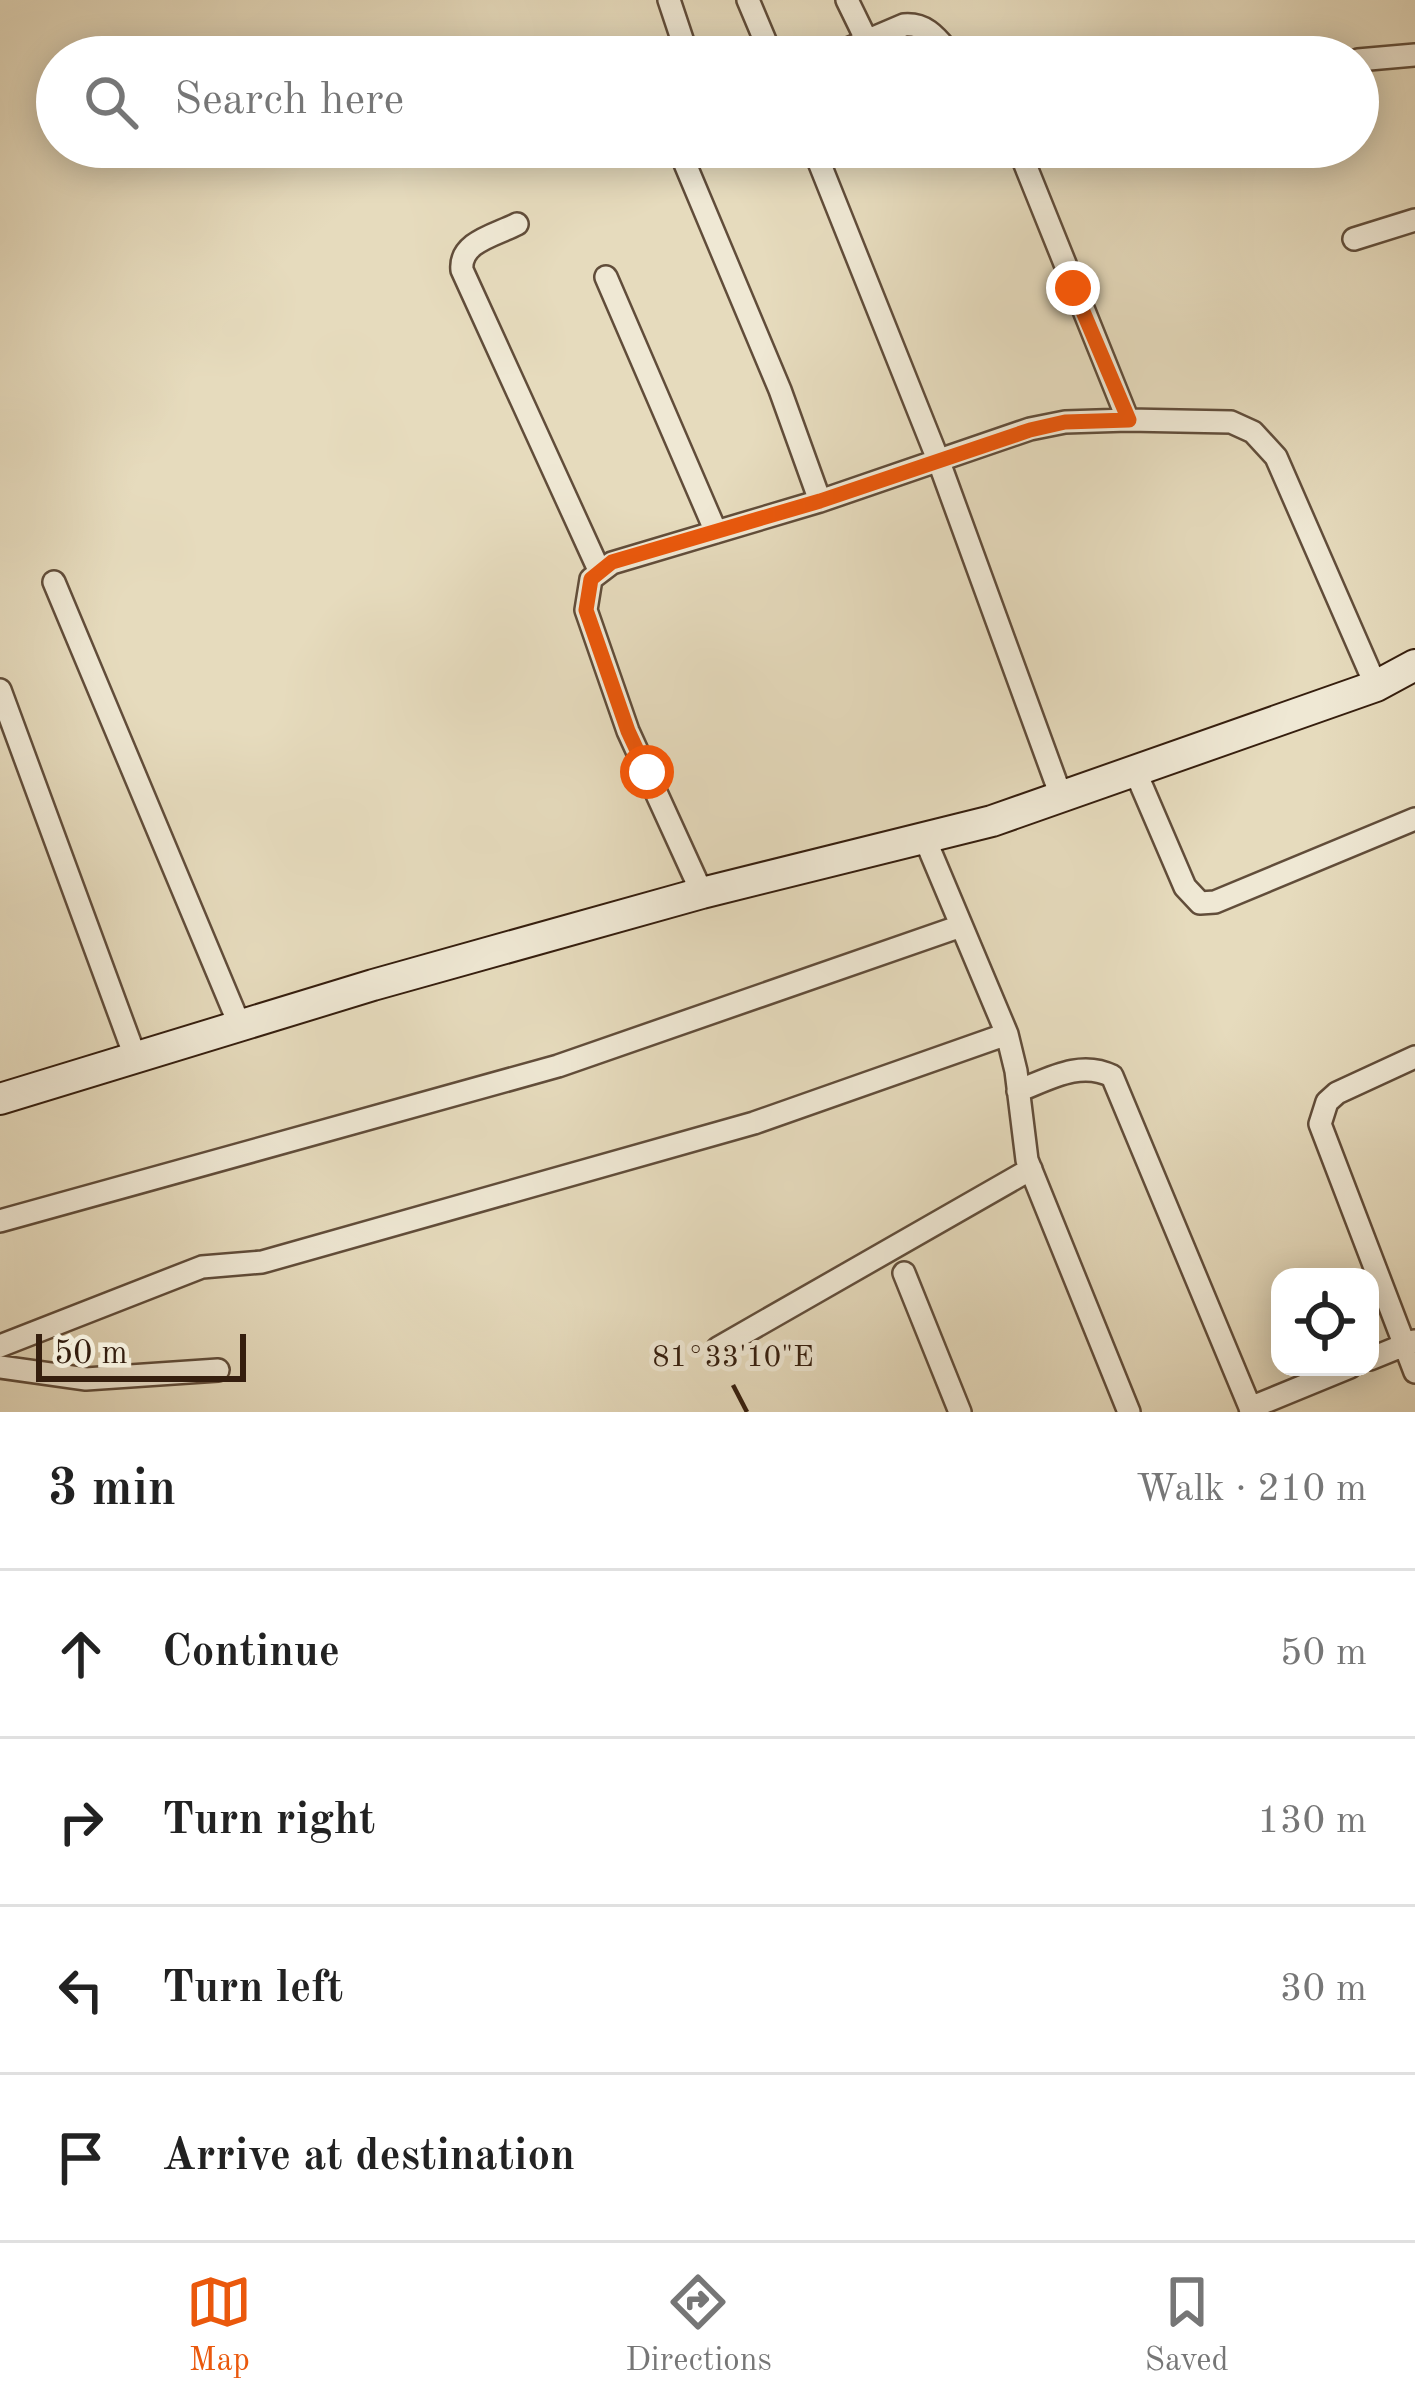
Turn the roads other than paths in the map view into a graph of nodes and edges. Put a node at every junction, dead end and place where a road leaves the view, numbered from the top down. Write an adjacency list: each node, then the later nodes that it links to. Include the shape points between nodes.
1 (669, 0): 4 (street)
2 (748, 0): 5 (street)
3 (847, 0): 6 (street)
4 (681, 36)
5 (763, 36)
6 (865, 36)
7 (879, 36): 8 (street, via 916,25)
8 (934, 36)
9 (1415, 55): 10 (street)
10 (1379, 58)
11 (687, 168): 20 (street)
12 (821, 168): 19 (street)
13 (1027, 168): 18 (street)
14 (1415, 220): 16 (street)
15 (518, 224): 22 (street, via 466,249 463,270)
16 (1354, 239)
17 (606, 277): 21 (street)
18 (1129, 420): 19 (street, via 1065,422); 25 (street, via 1232,422 1253,432 1276,457)
19 (939, 462): 20 (street); 28 (street)
20 (820, 501): 21 (street)
21 (716, 532): 22 (street)
22 (599, 570): 31 (street, via 586,610 628,731)
23 (54, 582): 33 (street)
24 (1415, 664): 25 (main road)
25 (1376, 686): 27 (main road)
26 (0, 690): 36 (street)
27 (1136, 773): 28 (main road); 29 (street, via 1185,887 1200,903)
28 (1061, 796): 30 (main road)
29 (1415, 819)
30 (925, 839): 31 (main road); 32 (street)
31 (702, 893): 33 (main road)
32 (961, 926): 34 (street); 40 (street, via 558,1066)
33 (240, 1026): 36 (main road)
34 (1006, 1034): 37 (street); 43 (street, via 754,1123 262,1262 202,1268)
35 (1415, 1057): 42 (street, via 1337,1093 1320,1124)
36 (136, 1059): 38 (main road)
37 (1018, 1091): 39 (street); 50 (street, via 1072,1071 1112,1076)
38 (0, 1099)
39 (1031, 1169): 44 (street); 52 (street)
40 (0, 1221)
41 (904, 1273): 51 (street)
42 (1410, 1343): 45 (street); 48 (street)
43 (0, 1346)
44 (718, 1348)
45 (1379, 1355)
46 (0, 1366): 47 (street, via 86,1379)
47 (218, 1370)
48 (1415, 1372)
49 (1329, 1376): 50 (street)
50 (1251, 1410)
51 (960, 1412)
52 (1130, 1412)

